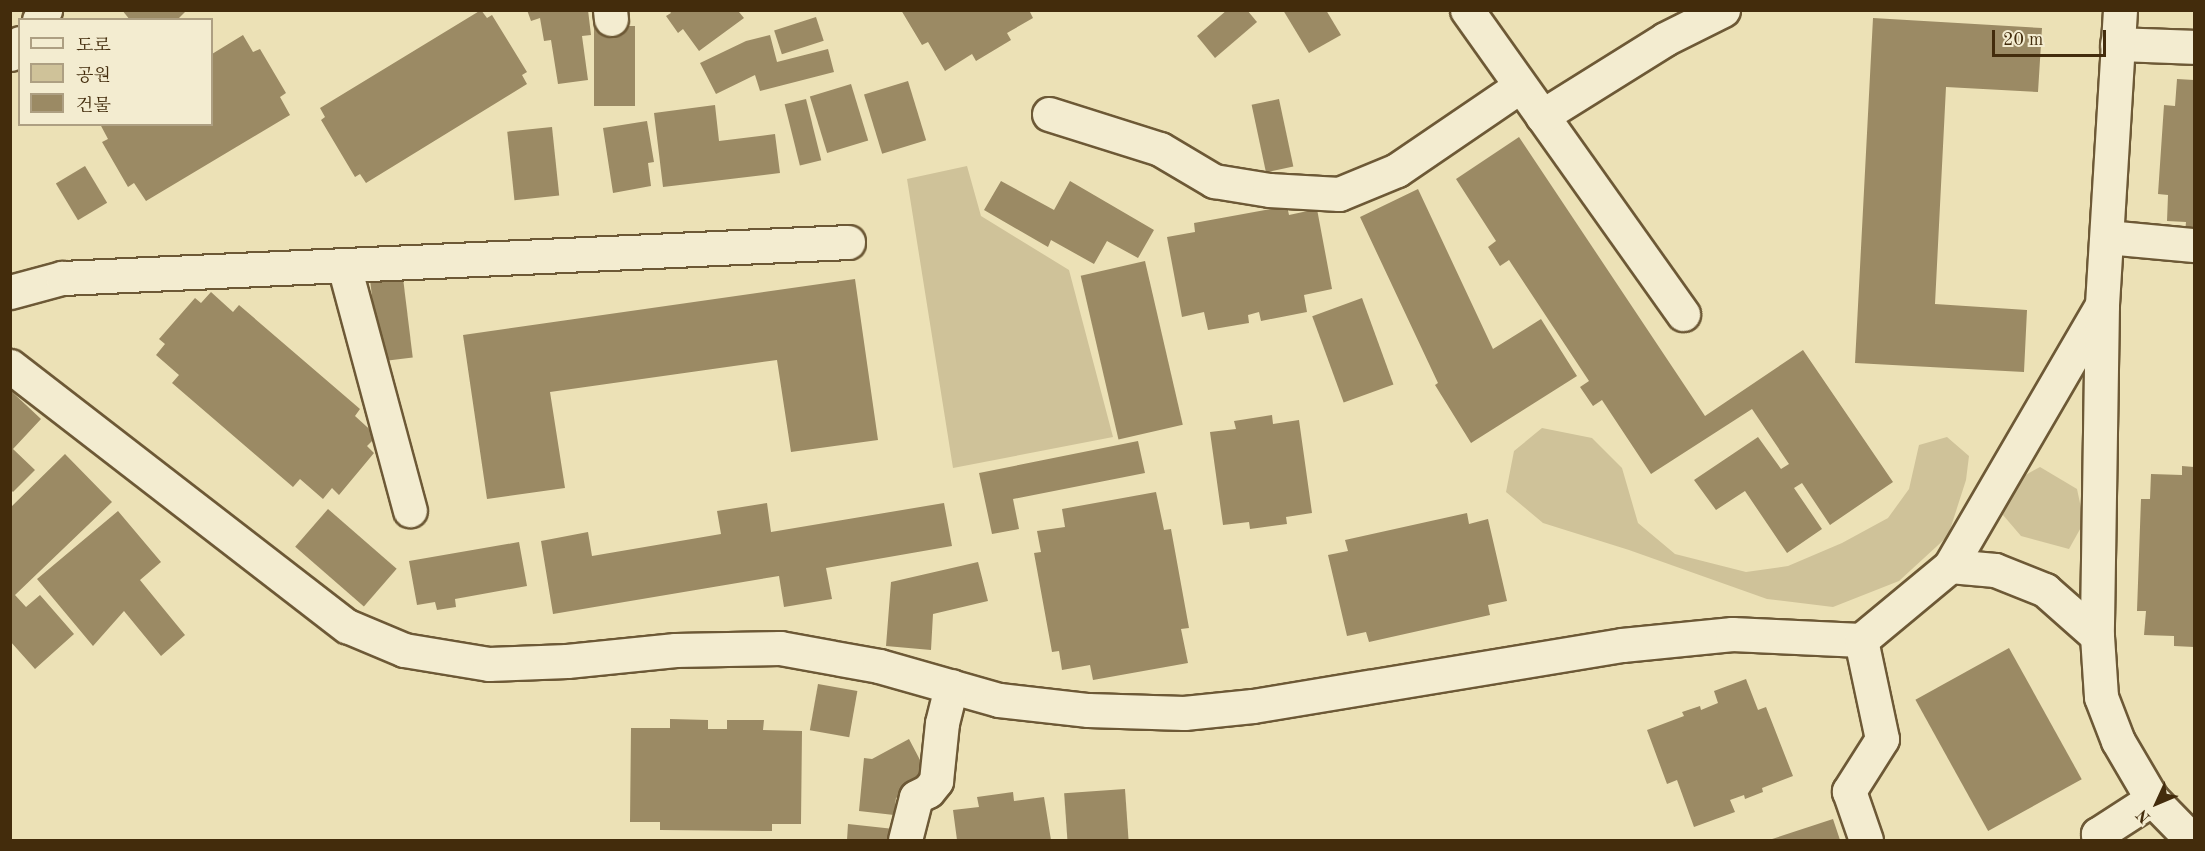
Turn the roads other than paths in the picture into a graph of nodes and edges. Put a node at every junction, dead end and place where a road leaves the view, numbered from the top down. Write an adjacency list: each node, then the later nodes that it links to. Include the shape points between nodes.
1 (1467, 10): 6 (street)
2 (1723, 10): 8 (street, via 1665,39)
3 (2120, 10): 4 (street)
4 (2117, 44): 5 (street); 9 (street)
5 (2194, 47)
6 (1520, 86): 7 (street, via 1397,170 1339,194 1269,190 1214,181 1160,149); 8 (street)
7 (1049, 114)
8 (1542, 116): 15 (street)
9 (2107, 237): 11 (street); 14 (street)
10 (848, 242): 12 (street)
11 (2194, 245)
12 (344, 266): 13 (street, via 62,278); 17 (street)
13 (10, 292)
14 (2102, 305): 18 (street); 19 (street)
15 (1683, 314)
16 (10, 366): 21 (street, via 347,626 404,650 489,664 780,648 879,666)
17 (410, 510)
18 (1950, 566): 19 (street, via 1995,570 2044,590); 20 (street)
19 (2097, 636): 22 (street, via 2101,697 2118,741)
20 (1861, 640): 21 (street, via 1732,634 1622,645 1253,706 1184,713 1088,710 999,700); 24 (street, via 1882,739 1849,791)
21 (951, 686): 23 (street, via 942,723 936,781 916,797)
22 (2152, 799): 25 (street, via 2098,834); 26 (street)
23 (905, 840)
24 (1866, 840)
25 (2103, 840)
26 (2192, 840)

